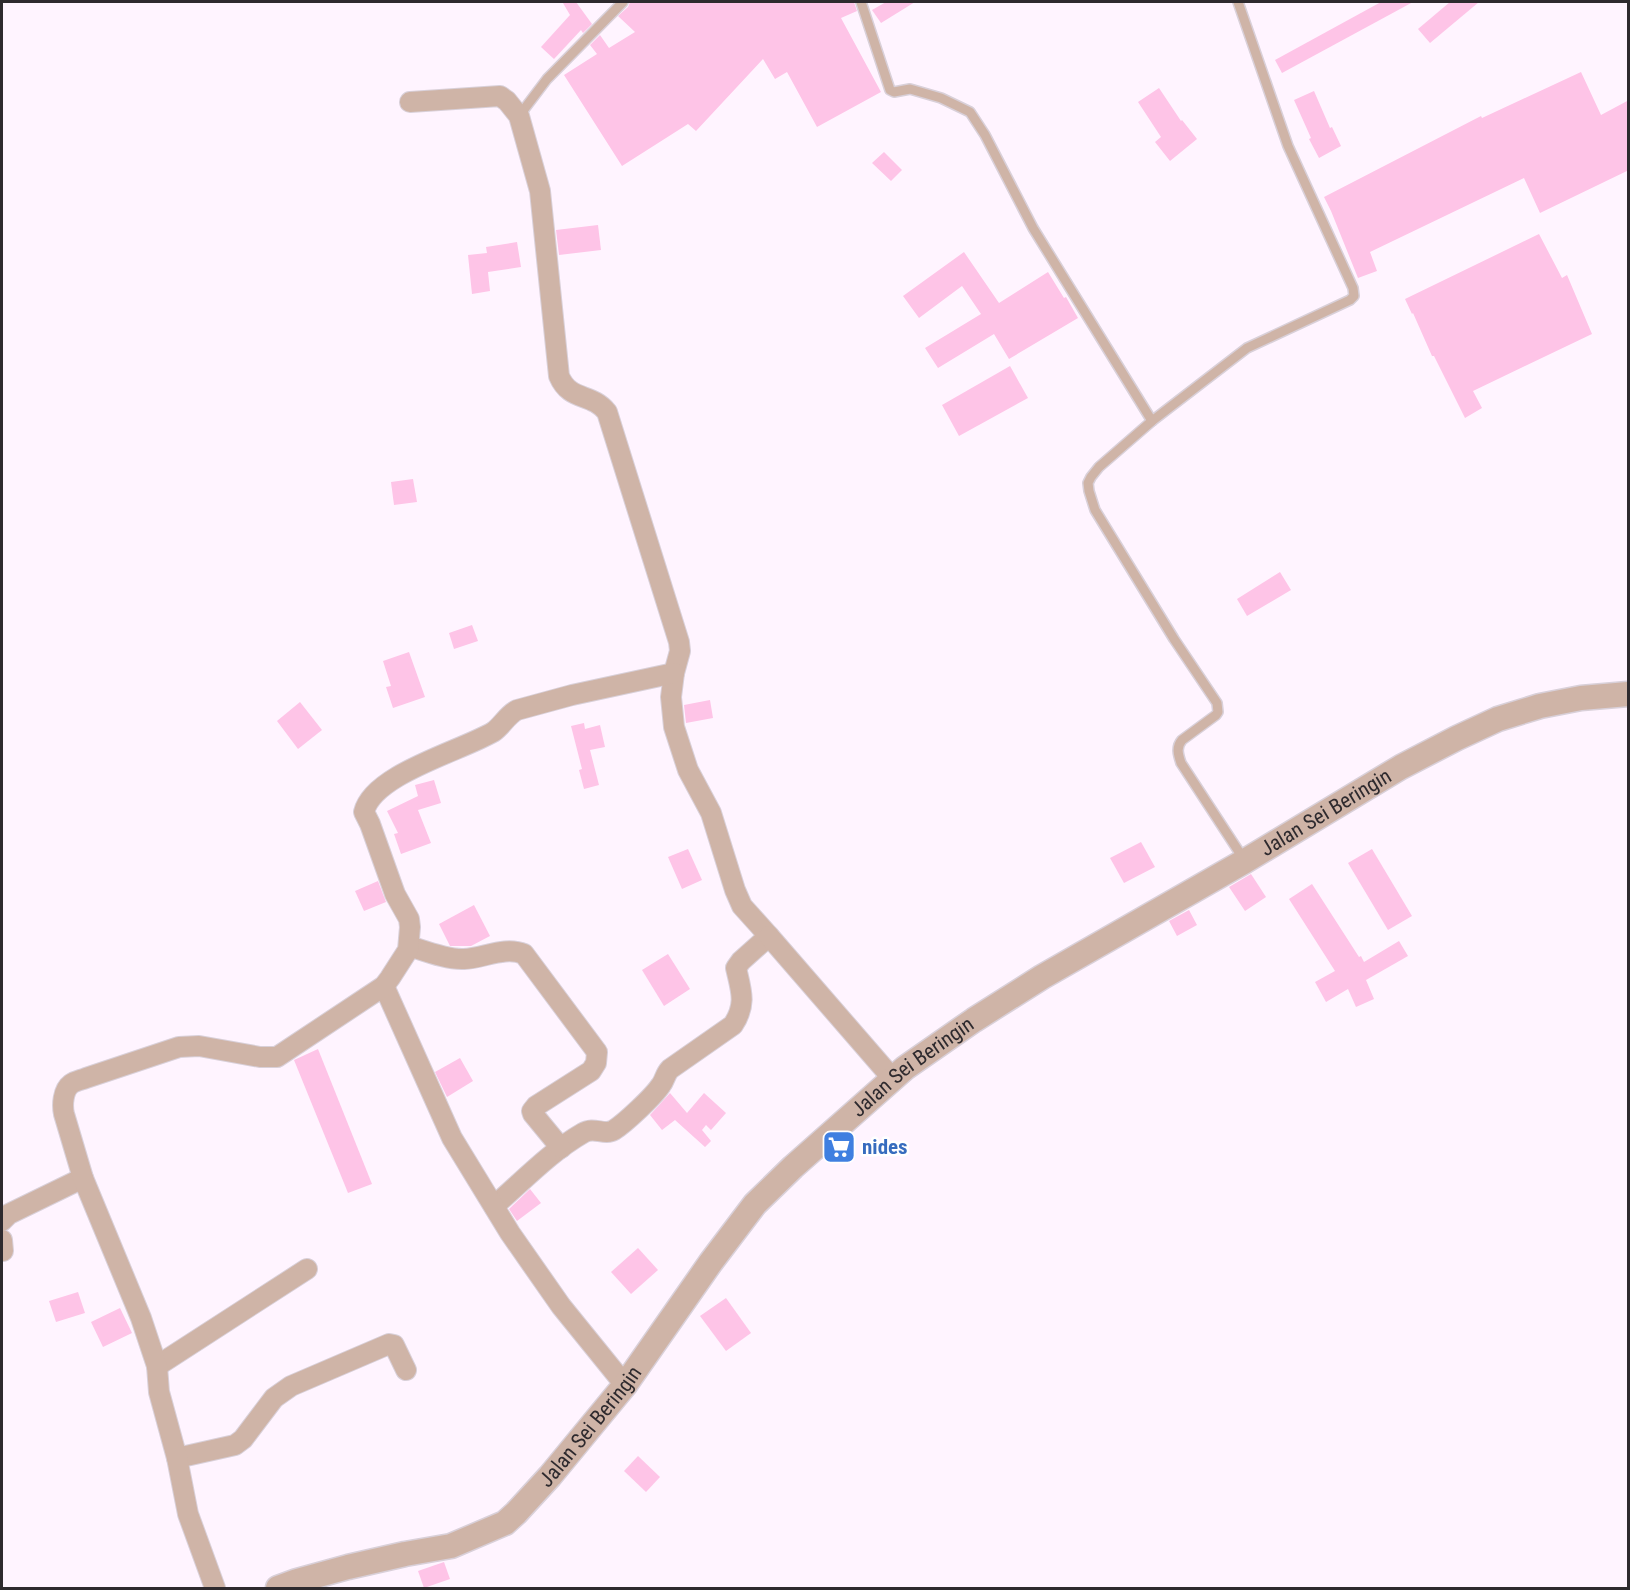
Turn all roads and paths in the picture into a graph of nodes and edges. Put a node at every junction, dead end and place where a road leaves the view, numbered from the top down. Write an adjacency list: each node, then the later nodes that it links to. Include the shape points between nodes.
1 (623, 2): 5 (lane, via 547,79)
2 (861, 2): 6 (lane, via 890,90 910,89 970,112 1033,228)
3 (1238, 2): 6 (lane, via 1288,146 1354,296 1247,348)
4 (410, 102): 5 (street, via 500,96)
5 (519, 116): 7 (street, via 540,191 559,376 567,390 597,402 607,412 679,642)
6 (1152, 422): 9 (lane, via 1099,467 1091,477 1089,490 1095,510 1216,703 1216,715 1179,744 1179,757)
7 (674, 673): 10 (street, via 674,727 688,770 711,813 742,906); 11 (street, via 517,710 492,732 401,774 369,798 364,812 395,894 409,919)
8 (1629, 694): 9 (street, Jalan Sei Beringin, via 1581,698 1498,719 1401,767)
9 (1245, 861): 13 (street, Jalan Sei Beringin, via 1042,977)
10 (769, 936): 13 (street); 14 (street, via 736,968 742,989 733,1025 670,1069 662,1085 615,1129 586,1131)
11 (409, 946): 12 (street); 14 (street, via 463,959 509,951 524,954 597,1052 591,1071 532,1111)
12 (384, 986): 15 (street, via 277,1057 199,1046 179,1047 71,1084 63,1108); 16 (street, via 452,1138)
13 (893, 1079): 21 (street, Jalan Sei Beringin, via 755,1204)
14 (561, 1148): 16 (street)
15 (83, 1178): 17 (street); 19 (street)
16 (494, 1206): 21 (street, via 561,1306)
17 (2, 1221)
18 (307, 1269): 19 (street)
19 (157, 1366): 22 (street, via 159,1392)
20 (406, 1370): 22 (street, via 394,1345 389,1344 281,1392 235,1445)
21 (625, 1385): 24 (street, Jalan Sei Beringin, via 550,1476 505,1523 451,1546 348,1567)
22 (177, 1458): 23 (street, via 188,1514)
23 (215, 1588)
24 (278, 1588)

